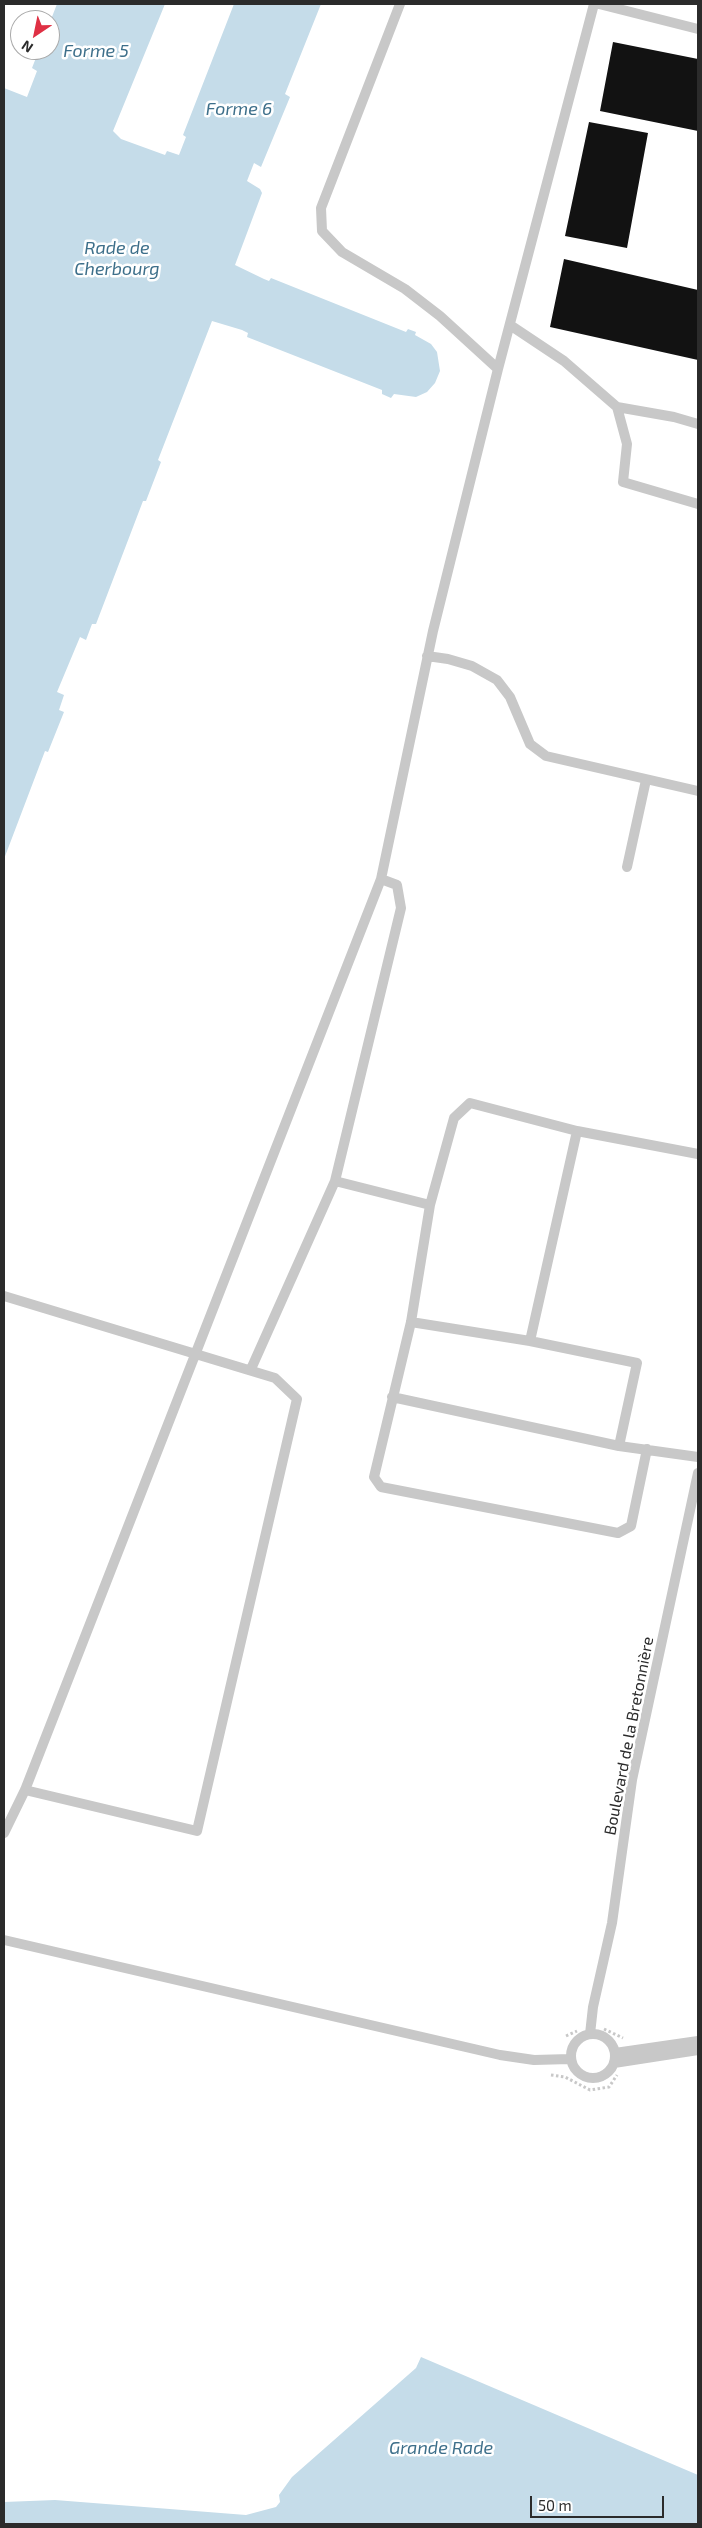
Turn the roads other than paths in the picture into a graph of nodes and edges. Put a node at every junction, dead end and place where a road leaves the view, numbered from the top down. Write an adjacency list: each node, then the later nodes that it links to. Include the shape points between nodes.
1 (400, 4): 6 (lane, via 321,208 322,231 342,252 405,289 440,316)
2 (594, 4): 5 (lane)
3 (599, 4): 4 (lane)
4 (698, 29)
5 (510, 325): 6 (lane); 7 (lane, via 564,361)
6 (498, 369): 10 (lane)
7 (617, 407): 8 (lane); 9 (lane, via 627,444 623,482)
8 (698, 424)
9 (698, 504)
10 (427, 656): 11 (lane, via 472,666 497,680 510,697 530,744 546,756); 14 (lane)
11 (646, 780): 12 (lane); 13 (lane)
12 (698, 791)
13 (627, 867)
14 (381, 879): 17 (lane, via 397,885 401,908); 22 (lane)
15 (577, 1131): 16 (lane); 18 (lane, via 470,1103 454,1118); 21 (lane)
16 (698, 1154)
17 (335, 1181): 18 (lane); 23 (lane)
18 (430, 1205): 20 (lane)
19 (4, 1296): 22 (lane)
20 (411, 1322): 21 (lane); 24 (lane)
21 (530, 1340): 25 (lane, via 637,1363)
22 (197, 1353): 23 (lane); 29 (lane)
23 (250, 1369): 29 (lane, via 275,1378 297,1399 198,1831)
24 (392, 1397): 25 (lane); 26 (lane, via 374,1477 381,1487 618,1534 631,1526)
25 (619, 1446): 26 (lane)
26 (647, 1449): 27 (lane)
27 (698, 1457)
28 (698, 1473): 32 (lane, Boulevard de la Bretonnière, via 632,1780 612,1923)
29 (25, 1790): 30 (lane)
30 (4, 1833)
31 (4, 1940): 36 (lane, via 500,2055 534,2060)
32 (590, 2034): 35 (lane, via 608,2040); 36 (lane, via 575,2042)
33 (698, 2041): 35 (lane)
34 (698, 2050): 35 (lane)
35 (615, 2058): 36 (lane, via 608,2073 594,2079 574,2070)
36 (570, 2059)

